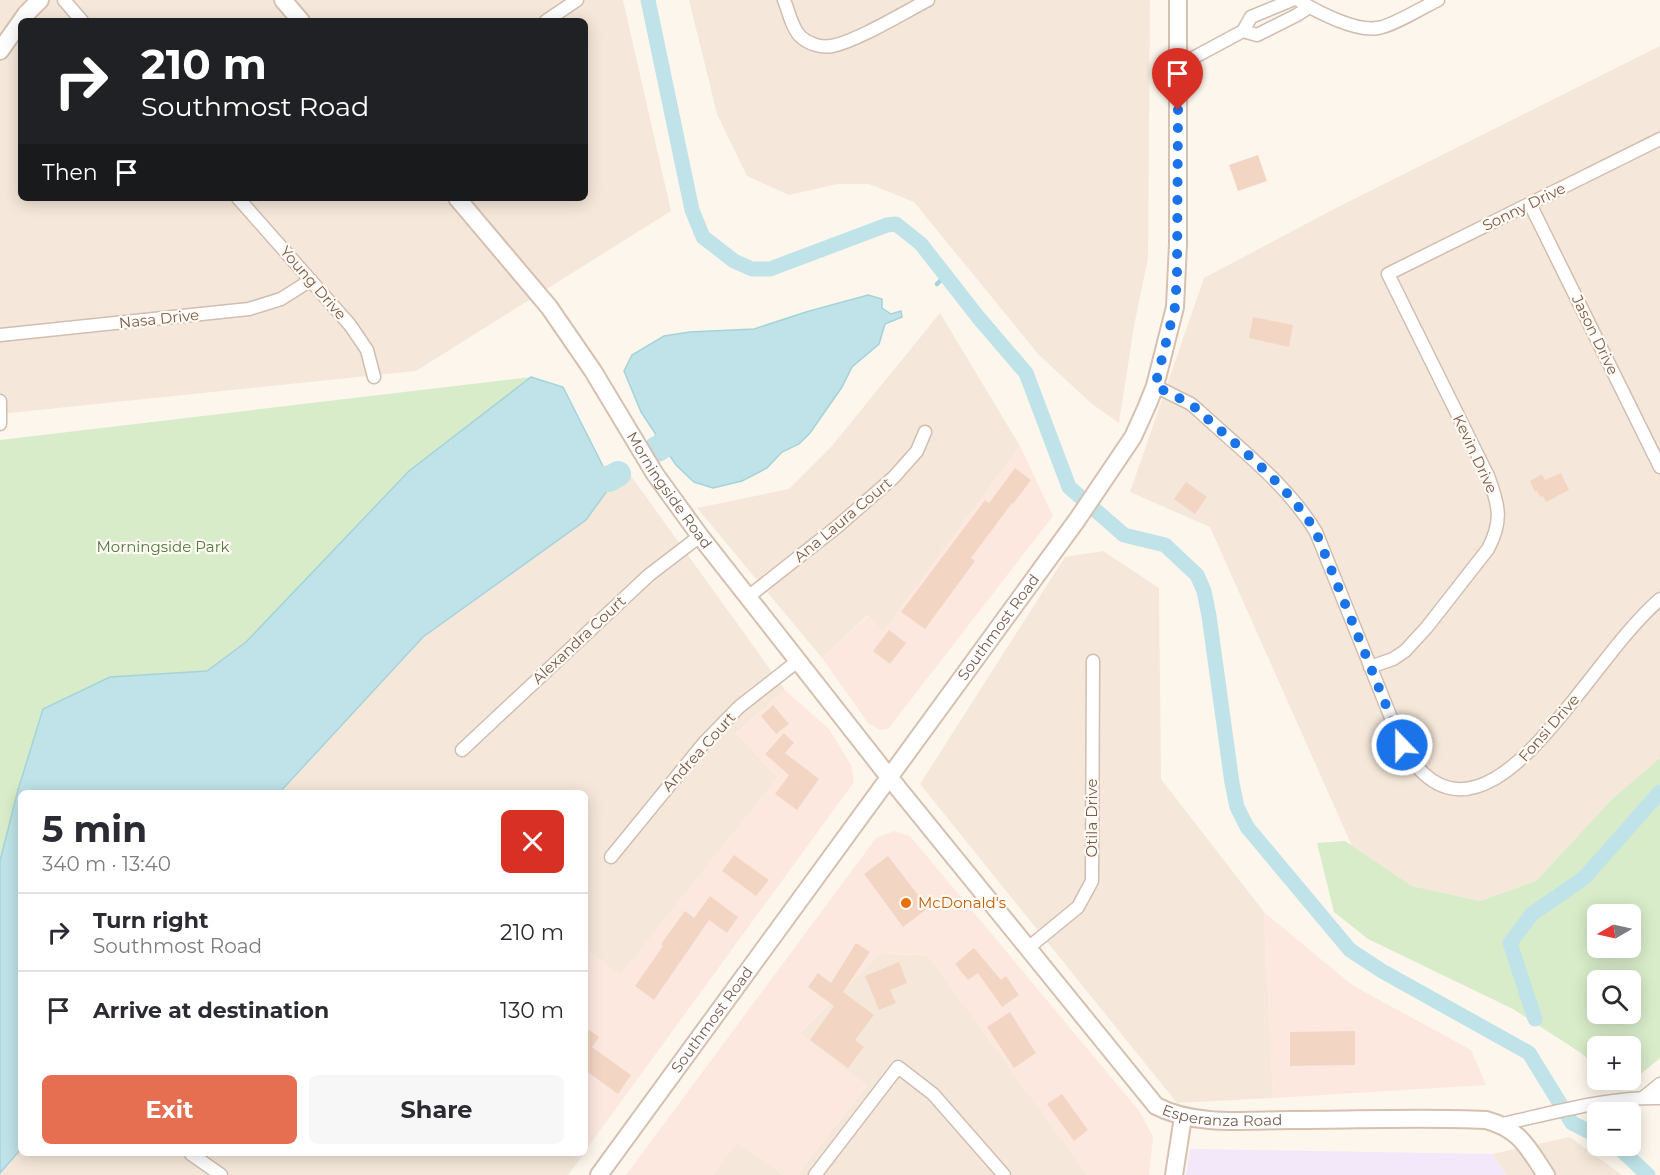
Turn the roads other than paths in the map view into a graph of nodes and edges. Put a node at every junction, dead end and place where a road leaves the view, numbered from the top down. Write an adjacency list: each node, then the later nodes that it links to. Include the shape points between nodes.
1 (40, 0): 12 (street)
2 (64, 0): 13 (street)
3 (283, 0): 14 (street)
4 (578, 0): 15 (street)
5 (784, 0): 6 (street, via 800,36 820,46 832,46 856,36)
6 (928, 0)
7 (1178, 0): 20 (street, Southmost Road)
8 (1292, 0): 11 (street)
9 (1438, 0): 10 (street, via 1381,28 1363,29)
10 (1304, 4): 17 (street)
11 (1269, 8): 17 (street); 18 (street, via 1251,17)
12 (23, 18)
13 (79, 18)
14 (298, 18)
15 (551, 18)
16 (18, 25): 19 (street)
17 (1277, 25): 18 (street, via 1257,35)
18 (1243, 31): 20 (street)
19 (0, 51)
20 (1178, 66): 29 (street, Southmost Road, via 1175,307)
21 (1660, 140): 24 (street, Sonny Drive)
22 (241, 201): 26 (street, Young Drive)
23 (460, 201): 34 (street, Morningside Road, via 565,328 654,474)
24 (1530, 204): 25 (street, Sonny Drive); 33 (street, Jason Drive)
25 (1388, 273): 39 (street, Kevin Drive, via 1488,476 1499,522 1488,549 1427,627 1405,651)
26 (311, 280): 27 (street, Nasa Drive, via 281,299 249,309); 28 (street, Young Drive, via 367,350)
27 (0, 335)
28 (374, 377)
29 (1155, 386): 39 (street, Fonsi Drive, via 1191,404 1303,511 1316,532); 41 (street, Southmost Road, via 1133,437 1099,488)
30 (0, 400): 31 (street)
31 (0, 424)
32 (924, 432): 35 (street, Ana Laura Court, via 916,451 894,477)
33 (1660, 467)
34 (700, 536): 35 (street, Morningside Road); 40 (street, Alexandra Court, via 649,575)
35 (748, 597): 37 (street, Morningside Road)
36 (1660, 599): 39 (street, Fonsi Drive, via 1631,627 1528,754 1494,781 1476,788 1439,785 1424,776 1402,745)
37 (799, 660): 41 (street, Morningside Road); 42 (street, Andrea Court, via 739,707 704,743)
38 (1093, 661): 43 (street, Otila Drive, via 1092,881 1078,907)
39 (1370, 667)
40 (462, 750)
41 (889, 777): 43 (street, Esperanza Road); 51 (street, Southmost Road)
42 (611, 857)
43 (1028, 948): 47 (street, Esperanza Road, via 1156,1106)
44 (1660, 1084): 45 (street)
45 (1644, 1097): 46 (street); 48 (street)
46 (1660, 1098)
47 (1183, 1117): 48 (street, Esperanza Road, via 1467,1119); 54 (street)
48 (1502, 1124): 55 (street, via 1518,1135)
49 (194, 1156): 50 (street)
50 (221, 1175)
51 (598, 1175)
52 (815, 1175): 53 (street, via 898,1067 933,1094)
53 (1004, 1175)
54 (1174, 1175)
55 (1546, 1175)

